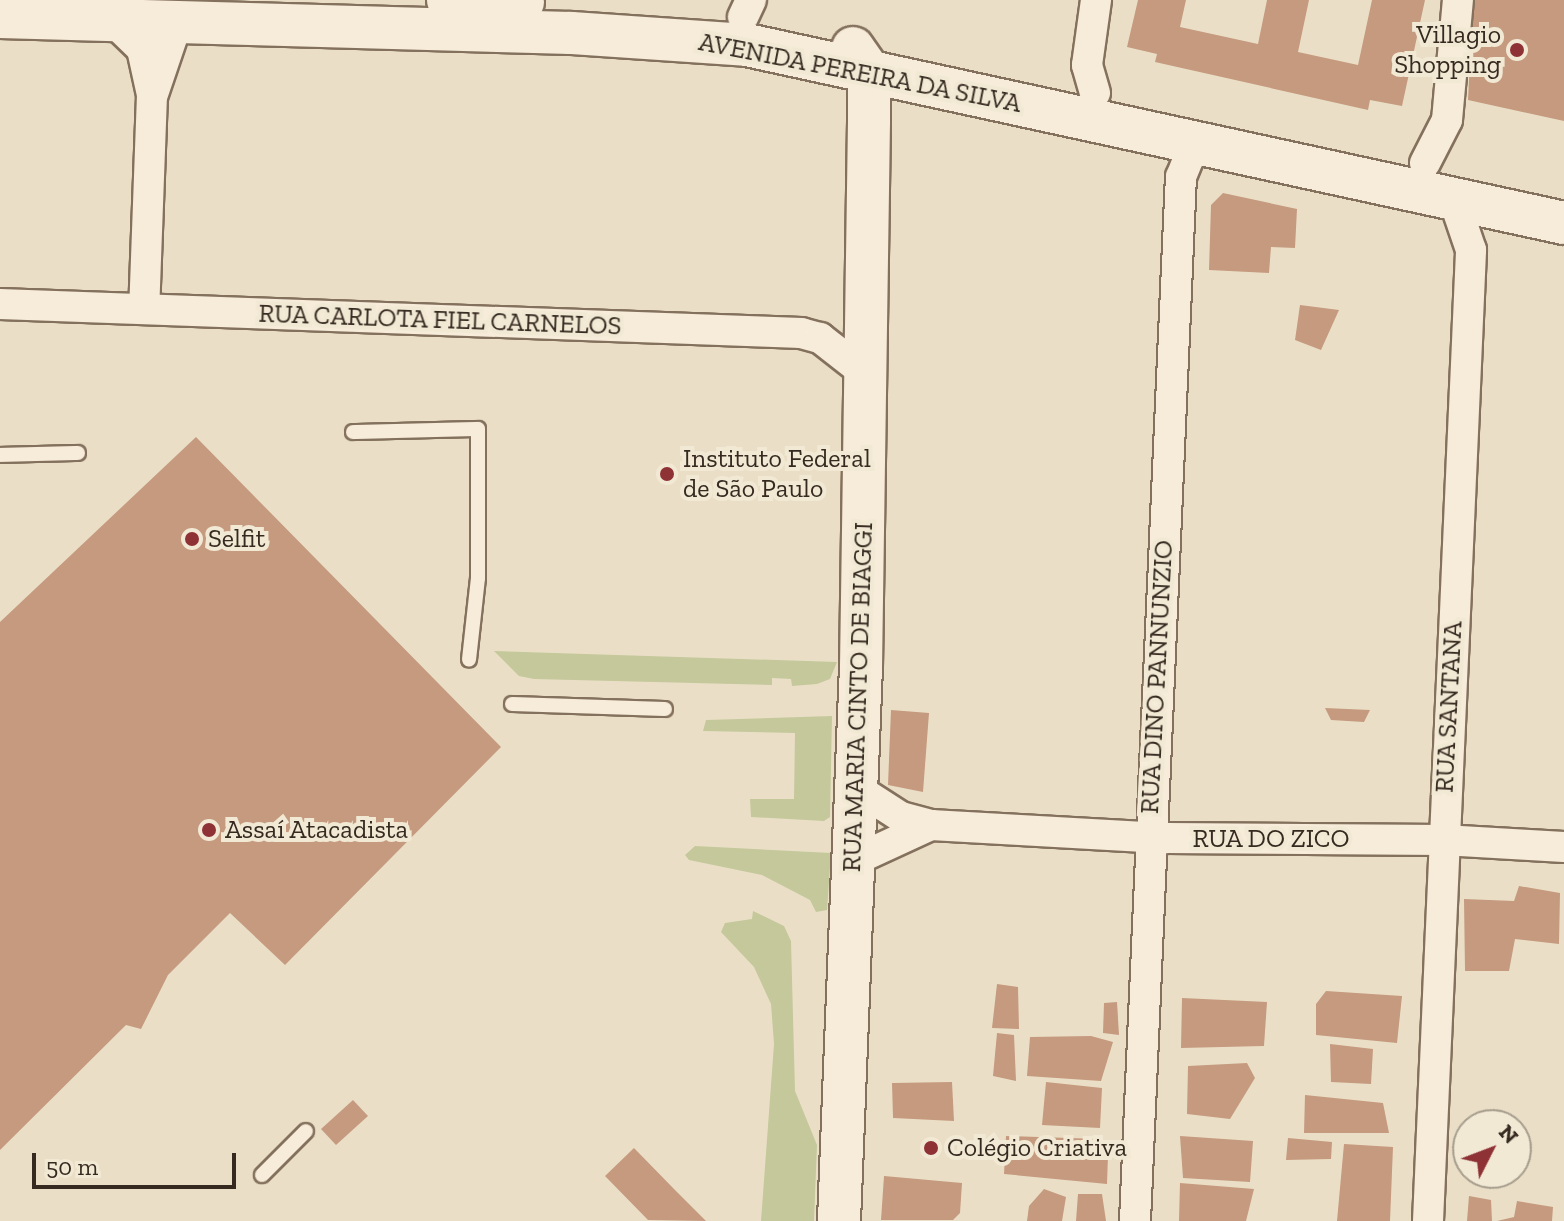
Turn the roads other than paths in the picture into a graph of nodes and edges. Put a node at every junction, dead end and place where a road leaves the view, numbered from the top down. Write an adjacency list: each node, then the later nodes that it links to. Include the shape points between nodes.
1 (448, 0): 4 (main road, AVENIDA PEREIRA DA SILVA)
2 (1096, 0): 11 (street, via 1087,65)
3 (1458, 0): 14 (street, via 1447,120)
4 (511, 1): 5 (main road, AVENIDA PEREIRA DA SILVA)
5 (747, 8): 9 (main road, AVENIDA PEREIRA DA SILVA)
6 (0, 17): 7 (main road, AVENIDA PEREIRA DA SILVA)
7 (113, 21): 8 (main road, AVENIDA PEREIRA DA SILVA); 12 (street, via 142,49)
8 (177, 23): 10 (main road, AVENIDA PEREIRA DA SILVA, via 664,36 747,45); 12 (street)
9 (845, 37): 10 (main road); 11 (main road, AVENIDA PEREIRA DA SILVA)
10 (869, 71): 13 (main road, AVENIDA PEREIRA DA SILVA); 20 (main road, RUA MARIA CINTO DE BIAGGI)
11 (1095, 93): 14 (main road, AVENIDA PEREIRA DA SILVA)
12 (152, 95): 19 (street)
13 (1206, 143): 15 (main road, AVENIDA PEREIRA DA SILVA); 29 (street, RUA DINO PANNUNZIO, via 1189,157 1181,177)
14 (1425, 163): 16 (main road, AVENIDA PEREIRA DA SILVA)
15 (1453, 197): 17 (main road, AVENIDA PEREIRA DA SILVA); 30 (street, RUA SANTANA, via 1471,250)
16 (1564, 198)
17 (1564, 223)
18 (0, 304): 19 (street, RUA CARLOTA FIEL CARNELOS)
19 (144, 309): 20 (street, RUA CARLOTA FIEL CARNELOS, via 801,333 820,338)
20 (866, 374): 27 (main road, RUA MARIA CINTO DE BIAGGI)
21 (353, 432): 24 (lane, via 478,429 478,578)
22 (78, 453): 23 (lane)
23 (0, 455)
24 (469, 660)
25 (512, 704): 26 (lane)
26 (665, 709)
27 (856, 788): 28 (street, RUA DO ZICO, via 901,817); 32 (main road, RUA MARIA CINTO DE BIAGGI)
28 (931, 825): 29 (street, RUA DO ZICO); 32 (street, RUA DO ZICO)
29 (1149, 837): 30 (street, RUA DO ZICO); 36 (street, RUA DINO PANNUNZIO)
30 (1443, 840): 31 (street, RUA DO ZICO); 37 (street, RUA SANTANA)
31 (1564, 847)
32 (853, 861): 35 (main road, RUA MARIA CINTO DE BIAGGI)
33 (306, 1131): 34 (lane)
34 (262, 1175)
35 (839, 1221)
36 (1135, 1221)
37 (1428, 1221)

